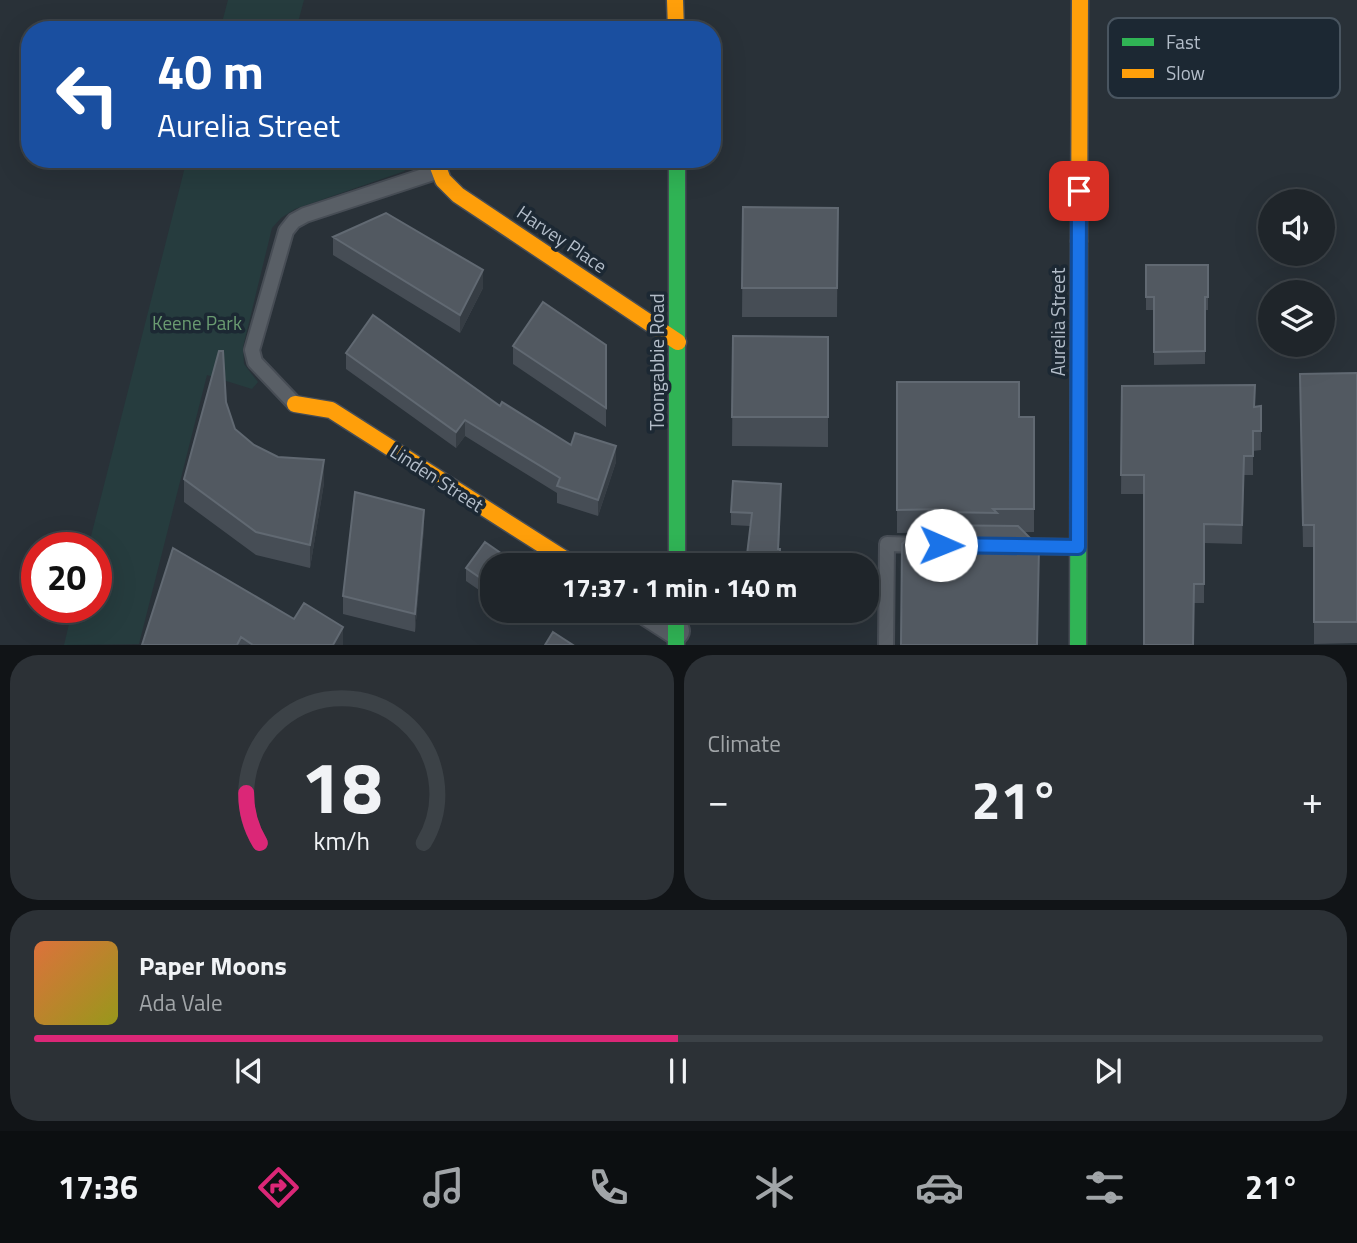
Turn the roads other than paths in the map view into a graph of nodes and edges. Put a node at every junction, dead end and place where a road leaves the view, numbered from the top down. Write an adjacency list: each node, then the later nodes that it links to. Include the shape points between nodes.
1 (675, 0): 3 (street)
2 (1080, 0): 11 (street, Aurelia Street)
3 (676, 21)
4 (428, 168): 8 (lane, via 305,215 286,231 253,350 256,362)
5 (437, 168): 7 (street, Harvey Place, via 443,182 458,195)
6 (677, 168): 7 (street, Toongabbie Road)
7 (678, 342): 13 (street, Toongabbie Road)
8 (295, 404): 12 (street, Linden Street, via 331,410)
9 (928, 545): 14 (lane, via 887,544)
10 (1008, 545): 11 (lane)
11 (1078, 547): 15 (street, Aurelia Street)
12 (555, 553)
13 (677, 553)
14 (886, 645)
15 (1078, 645)

